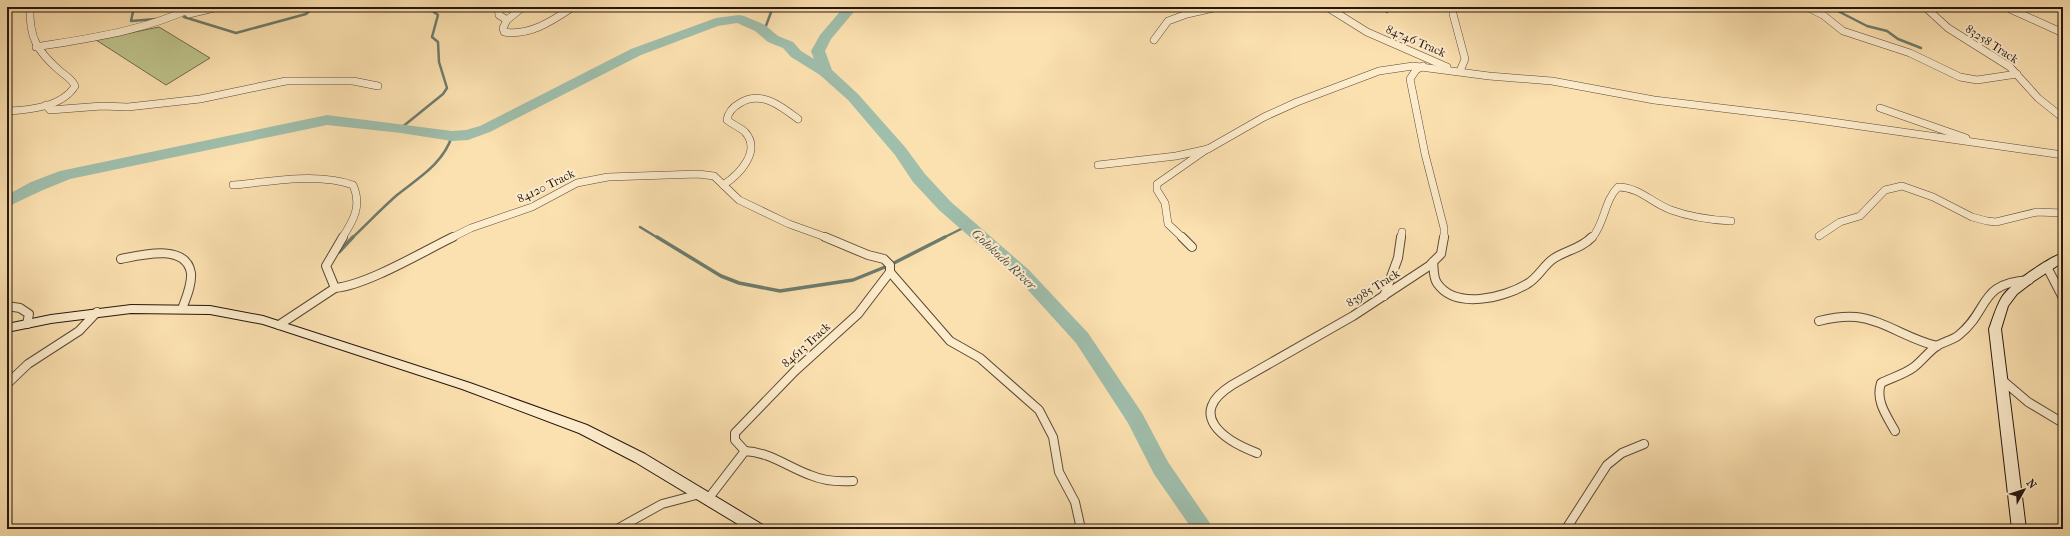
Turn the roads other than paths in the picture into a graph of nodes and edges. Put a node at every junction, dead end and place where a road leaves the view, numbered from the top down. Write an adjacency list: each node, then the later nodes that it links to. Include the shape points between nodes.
1 (30, 7): 17 (street, via 29,22 32,41)
2 (194, 7): 12 (street)
3 (218, 7): 12 (street, via 188,14)
4 (498, 7): 14 (street, via 499,15)
5 (523, 7): 14 (street)
6 (573, 7): 14 (street, via 542,26 520,33 504,32)
7 (1218, 7): 16 (street, via 1168,21)
8 (1327, 7): 19 (street, 84746 Track, via 1367,32)
9 (1807, 7): 20 (street, via 1843,31 1910,53 1960,77 1977,80)
10 (1925, 7): 20 (street, 83258 Track, via 1948,28 2003,62)
11 (2010, 9): 15 (street)
12 (187, 11): 17 (street, via 143,27)
13 (1453, 14): 19 (street, via 1465,59)
14 (507, 20)
15 (2063, 33)
16 (1154, 40)
17 (36, 47): 22 (street, via 75,84 75,89 67,96)
18 (1422, 66): 19 (street); 28 (street, via 1379,71 1332,88 1264,117); 40 (street, 83985 Track, via 1410,79 1445,237 1440,255)
19 (1458, 71): 27 (street, via 1552,81 1654,100)
20 (2017, 74): 25 (street, 83258 Track, via 2038,98)
21 (378, 86): 22 (street, via 353,81 305,80 265,84 200,99 128,107 50,110)
22 (46, 105): 24 (street)
23 (1880, 108): 27 (street)
24 (7, 111)
25 (2063, 118)
26 (798, 119): 32 (street, via 776,103 763,98 744,101 734,106 727,120 748,135 751,143 750,153 746,166)
27 (1977, 143): 29 (street)
28 (1208, 149): 30 (street, via 1176,156); 37 (street, via 1199,158 1170,173 1157,184 1157,190 1165,203 1168,224)
29 (2063, 154)
30 (1098, 165)
31 (233, 185): 44 (street, via 306,180 337,181 353,185 358,204 356,213 326,266)
32 (723, 185): 42 (street, 84120 Track, via 739,200 789,224 884,259 890,265); 44 (street, 84120 Track, via 712,175 698,174 608,177 577,183 532,207 471,228 388,270 345,287)
33 (2063, 213): 36 (street, via 2037,212 1996,222 1986,221 1902,186 1885,190 1860,216 1840,222)
34 (1731, 221): 40 (street, via 1695,218 1678,213 1632,188 1618,187 1609,197 1602,223 1588,243 1575,251 1552,259 1536,278 1511,293 1469,299 1452,294 1437,284)
35 (1402, 232): 45 (street, via 1398,258)
36 (1819, 236)
37 (1192, 247)
38 (2063, 257): 41 (street)
39 (121, 258): 48 (street, via 163,253 180,256 187,262 192,280 190,292)
40 (1433, 262): 45 (street, 83985 Track)
41 (2047, 267): 43 (street); 46 (street)
42 (890, 272): 60 (street, 84613 Track, via 858,314 795,371 735,433 735,440); 66 (street, 84120 Track, via 950,341 980,358 1039,410 1053,437 1059,472 1075,502)
43 (2028, 280): 54 (street, via 2012,280 1994,290 1986,296 1964,331); 55 (street, via 2003,304 1999,316 1996,335)
44 (335, 288): 52 (street, 84120 Track)
45 (1384, 296): 61 (street, 83985 Track, via 1238,382 1212,401 1212,418 1223,437 1237,446)
46 (2063, 298)
47 (7, 306): 51 (street, via 20,308 29,314)
48 (182, 309): 49 (street); 52 (street, via 210,310)
49 (97, 312): 51 (street); 56 (street, via 79,331 28,364)
50 (1819, 321): 54 (street, via 1861,317 1915,341)
51 (27, 324): 53 (street)
52 (279, 325): 63 (street, via 549,415 612,442)
53 (7, 328)
54 (1937, 346): 58 (street, via 1913,368 1881,383 1879,387 1883,409)
55 (2000, 379): 57 (street, via 2028,402); 68 (street)
56 (7, 384)
57 (2063, 423)
58 (1895, 431)
59 (1644, 444): 67 (street, via 1622,451 1612,458)
60 (745, 451): 62 (street, via 767,454 809,476 826,481); 63 (street)
61 (1257, 453)
62 (853, 481)
63 (704, 497): 64 (street, via 662,504); 65 (street)
64 (617, 529)
65 (758, 529)
66 (1082, 529)
67 (1566, 529)
68 (2019, 529)

